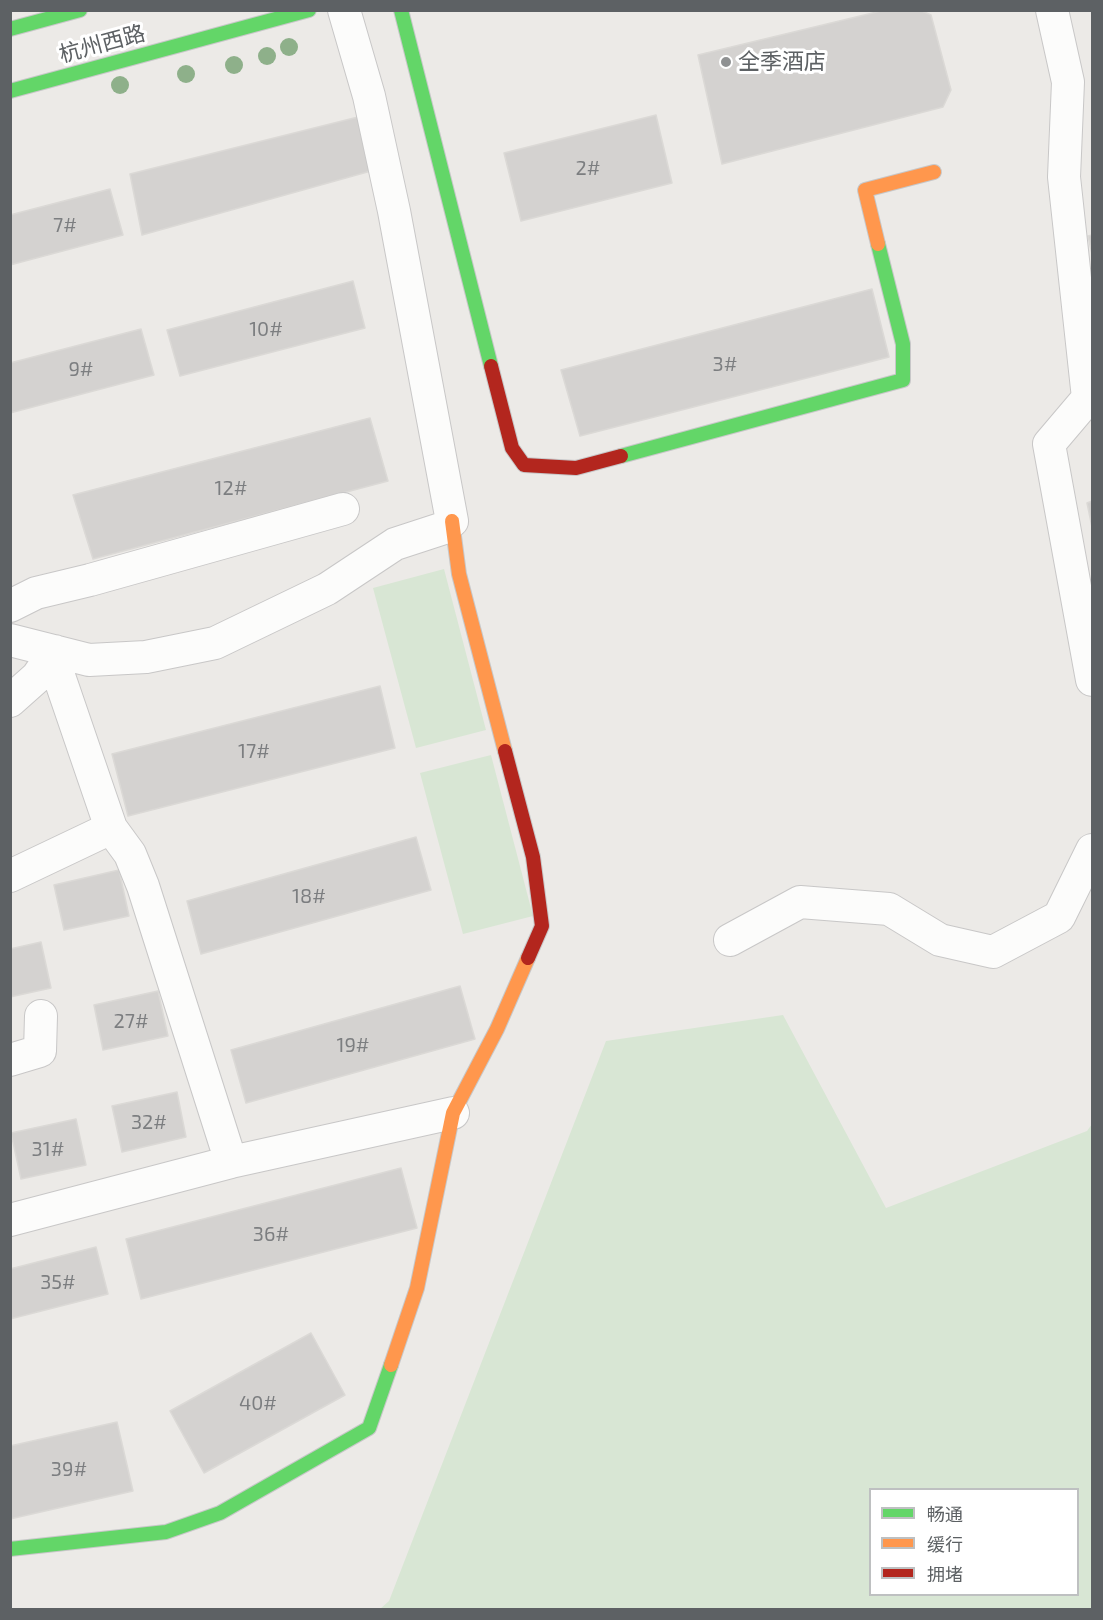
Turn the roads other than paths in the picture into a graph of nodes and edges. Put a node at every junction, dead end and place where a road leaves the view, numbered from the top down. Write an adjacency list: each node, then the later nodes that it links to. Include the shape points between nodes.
1 (80, 10): 6 (street, 杭州西路)
2 (309, 10): 7 (street, 杭州西路)
3 (344, 10): 10 (street, via 369,96 394,211)
4 (401, 10): 8 (street, via 512,448 524,465 576,468 903,380 903,344 864,190)
5 (1052, 10): 14 (street, via 1068,82 1064,177 1088,398 1049,444)
6 (10, 29)
7 (10, 91)
8 (934, 172)
9 (344, 509): 11 (street, via 36,593)
10 (452, 521): 13 (street, via 444,528 395,544 327,589 215,643 146,657 89,660); 22 (street, via 459,574 533,857 542,926 497,1029)
11 (10, 606)
12 (10, 640): 13 (street)
13 (55, 651): 15 (street, via 37,677); 16 (street, via 59,676)
14 (1092, 680)
15 (10, 701)
16 (111, 828): 18 (street); 23 (street, via 130,854 143,886)
17 (1092, 850): 19 (street, via 1059,917 993,952 940,940 888,909 800,902)
18 (10, 876)
19 (730, 940)
20 (41, 1016): 21 (street, via 40,1051)
21 (10, 1060)
22 (453, 1113): 23 (street); 25 (street, via 417,1288 369,1428 220,1513 199,1521 166,1532)
23 (231, 1162): 24 (street)
24 (10, 1220)
25 (10, 1549)

